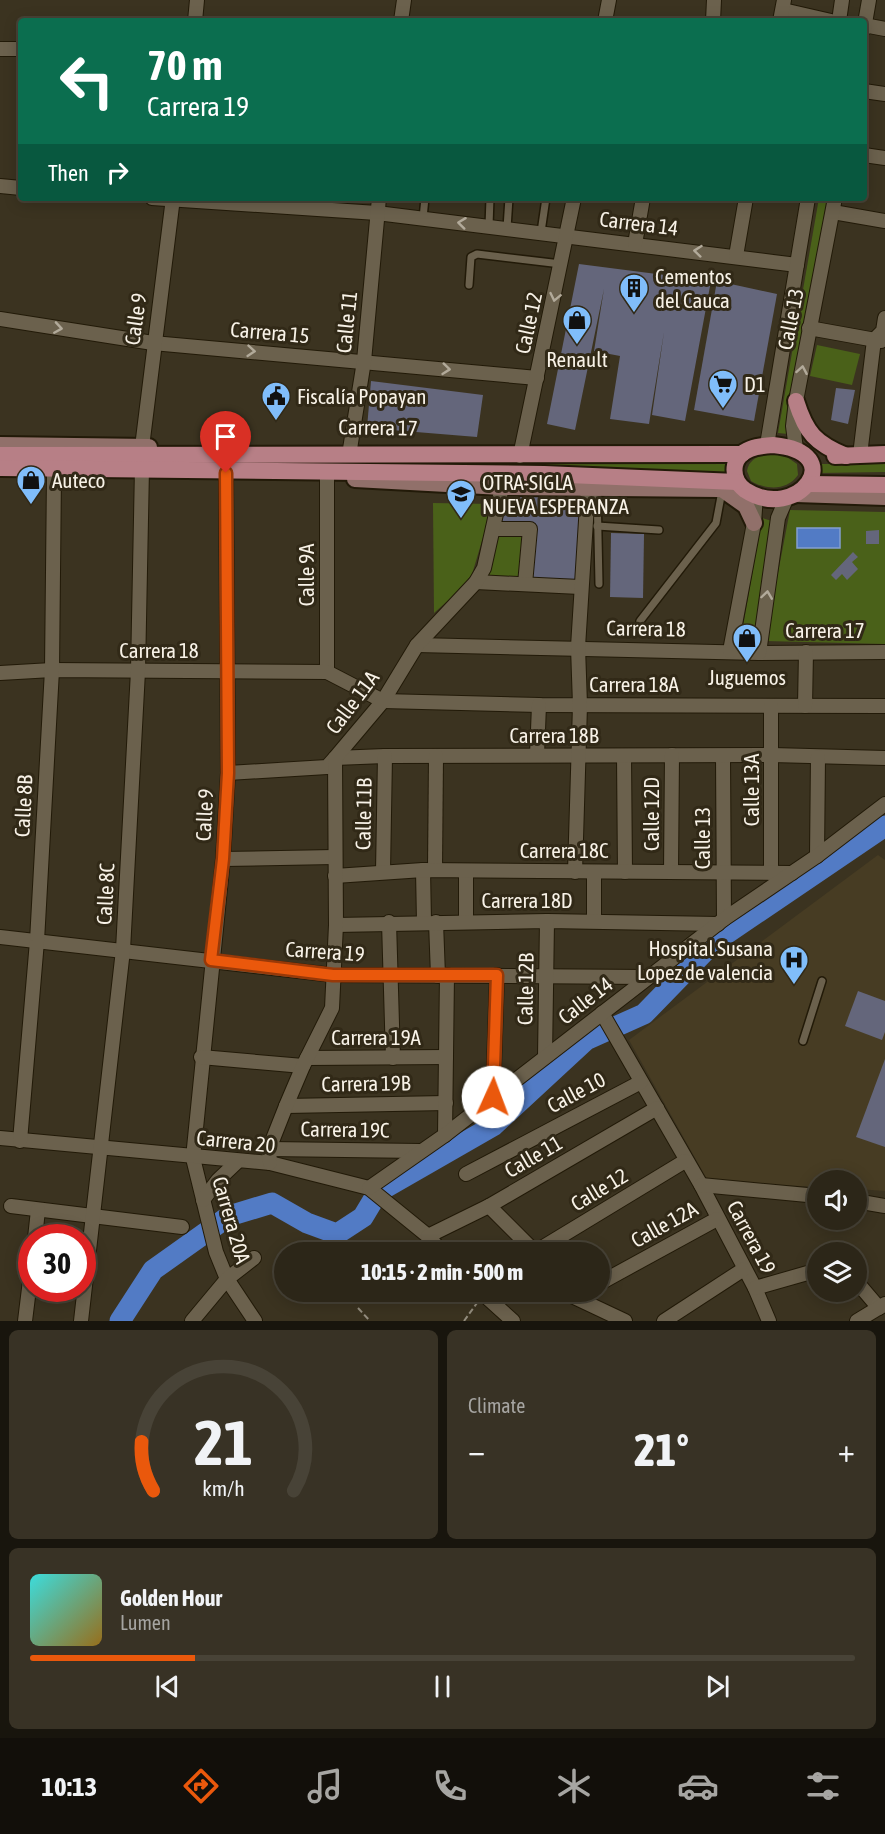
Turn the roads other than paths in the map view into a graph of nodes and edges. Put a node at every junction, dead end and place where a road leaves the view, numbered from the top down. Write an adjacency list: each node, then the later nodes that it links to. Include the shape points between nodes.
1 (197, 0): 8 (street)
2 (404, 0): 9 (street)
3 (609, 0): 10 (street)
4 (714, 0): 11 (street)
5 (842, 0): 13 (street)
6 (869, 0): 14 (street)
7 (782, 10): 12 (street)
8 (195, 18)
9 (401, 18)
10 (606, 18)
11 (713, 18)
12 (818, 18)
13 (839, 18)
14 (866, 18)
15 (867, 27): 16 (street)
16 (885, 29)
17 (0, 49): 18 (street)
18 (18, 49)
19 (867, 91): 20 (street)
20 (885, 94)
21 (867, 155): 22 (street)
22 (885, 158)
23 (0, 186): 24 (street)
24 (18, 188)
25 (173, 201): 54 (street, Calle 9)
26 (247, 201): 36 (street, Carrera 14)
27 (379, 201): 38 (street, Calle 11)
28 (425, 201): 39 (lane)
29 (490, 201): 41 (lane)
30 (509, 201): 42 (lane)
31 (546, 201): 43 (lane)
32 (573, 201): 44 (street, Calle 12)
33 (642, 201): 45 (street)
34 (745, 201): 46 (street)
35 (808, 201): 48 (street, Calle 13)
36 (284, 202): 38 (street, Carrera 14)
37 (834, 205): 40 (street); 52 (street, Calle 13)
38 (377, 213): 39 (street, Carrera 14); 55 (street, Calle 11)
39 (423, 218): 41 (street, Carrera 14, one-way to 39)
40 (885, 221)
41 (489, 226): 42 (street, Carrera 14)
42 (507, 228): 43 (street, Carrera 14)
43 (542, 232): 44 (street, Carrera 14)
44 (567, 236): 45 (street, Carrera 14); 47 (street, Calle 12)
45 (635, 244): 46 (street, Carrera 14, one-way to 45)
46 (736, 256): 48 (street, Carrera 14)
47 (561, 264): 49 (lane, via 477,254 471,258); 56 (street, Calle 12, one-way to 56)
48 (797, 265): 61 (street, Calle 13)
49 (469, 285)
50 (885, 318): 53 (street)
51 (0, 319): 54 (street, Carrera 15, one-way to 54)
52 (809, 328): 53 (street); 57 (street, Calle 13, one-way to 52)
53 (880, 341): 66 (street)
54 (153, 343): 55 (street, Carrera 15, one-way to 55); 59 (street, Calle 9)
55 (363, 361): 56 (street, Carrera 15, one-way to 56); 60 (street, Calle 11)
56 (537, 378): 62 (street, Calle 12)
57 (796, 401): 63 (street, Calle 13, via 793,426); 66 (main road, via 813,438)
58 (0, 446): 59 (main road, Carrera 17)
59 (142, 447): 60 (main road, Carrera 17)
60 (350, 449): 62 (main road, Carrera 17)
61 (755, 449): 62 (main road, Carrera 17); 63 (main road, Carrera 17); 77 (main road, via 735,468)
62 (521, 453): 65 (main road, Carrera 17)
63 (802, 453): 66 (main road); 78 (main road, via 813,473)
64 (885, 454): 66 (main road)
65 (0, 455)
66 (853, 455)
67 (0, 468): 68 (main road)
68 (142, 471): 69 (main road); 71 (main road); 73 (main road); 96 (street, Calle 8C)
69 (226, 473): 72 (main road); 97 (street, Calle 9)
70 (0, 474): 71 (main road)
71 (54, 474): 95 (street, Calle 8B)
72 (327, 478): 75 (main road); 98 (street, Calle 9A)
73 (543, 481): 75 (main road); 76 (main road); 77 (main road)
74 (885, 485): 78 (main road)
75 (502, 487): 82 (street, Calle 11A)
76 (592, 489): 77 (main road); 81 (lane); 87 (street)
77 (741, 489): 78 (main road); 80 (street); 80 (main road); 88 (lane)
78 (797, 492): 79 (main road); 94 (street, one-way to 78, via 778,518)
79 (885, 497)
80 (754, 523): 91 (street)
81 (597, 526): 83 (lane); 86 (lane)
82 (493, 529): 84 (street, Calle 11A, via 484,568); 85 (street, via 530,530)
83 (659, 530)
84 (476, 582): 85 (street); 89 (street, Calle 11A)
85 (525, 584): 87 (street)
86 (599, 584)
87 (580, 587): 90 (street)
88 (640, 621)
89 (417, 645): 90 (street, Carrera 18); 100 (street, Calle 11A)
90 (578, 647): 91 (street, Carrera 18); 102 (street)
91 (730, 651): 94 (street, Carrera 17)
92 (806, 652): 93 (street, Carrera 17); 94 (street, Carrera 17); 105 (street)
93 (885, 652)
94 (759, 653)
95 (52, 670): 96 (street, Carrera 18); 99 (street, Carrera 18); 141 (street, Calle 8B)
96 (138, 671): 97 (street, Carrera 18); 142 (street, Calle 8C)
97 (229, 672): 98 (street, Carrera 18); 117 (street, Calle 9)
98 (327, 672): 100 (street, Carrera 18)
99 (0, 673)
100 (383, 701): 101 (street, Carrera 18A); 114 (street, Calle 11A)
101 (539, 705): 102 (street, Carrera 18A); 106 (street)
102 (580, 705): 104 (street, Carrera 18A); 113 (street)
103 (885, 705): 105 (street, Carrera 18A)
104 (771, 706): 105 (street, Carrera 18A); 108 (street, Calle 13A)
105 (805, 706)
106 (537, 755): 110 (street, Carrera 18B); 113 (street, Carrera 18B)
107 (672, 755): 111 (street, Carrera 18B); 112 (street, Carrera 18B); 128 (street, Calle 12D)
108 (772, 755): 112 (street, Carrera 18B); 115 (street, Carrera 18B); 129 (street, Calle 13A)
109 (385, 756): 110 (street, Carrera 18B); 114 (street, Carrera 18B); 124 (street, Calle 11B)
110 (436, 756): 122 (street)
111 (624, 756): 113 (street, Carrera 18B); 127 (street)
112 (723, 756): 131 (street, Calle 13)
113 (577, 757): 125 (street)
114 (335, 758): 117 (street, Carrera 18B, via 327,767); 120 (street, Calle 11A)
115 (818, 758): 116 (street, Carrera 18B); 119 (street)
116 (885, 758)
117 (228, 773): 121 (street, Calle 9)
118 (885, 804): 119 (street, Calle 14)
119 (817, 856): 130 (street, Calle 14)
120 (334, 857): 121 (street); 132 (street, Calle 11A)
121 (223, 859): 143 (street, Calle 9)
122 (429, 870): 123 (street, Carrera 18C); 124 (street, Carrera 18C); 138 (street)
123 (466, 871): 125 (street, Carrera 18C); 133 (street)
124 (383, 872): 132 (street, Carrera 18C)
125 (575, 872): 126 (street, Carrera 18C)
126 (594, 872): 127 (street, Carrera 18C); 135 (street)
127 (625, 872): 128 (street, Carrera 18C)
128 (671, 872): 131 (street, Carrera 18C)
129 (771, 873): 130 (street, Carrera 18C); 131 (street, Carrera 18C)
130 (792, 873): 136 (street, Calle 14)
131 (722, 874): 136 (street, Calle 13)
132 (335, 876): 139 (street, Calle 11A)
133 (466, 921): 134 (street, Carrera 18D); 138 (street, Carrera 18D)
134 (547, 921): 135 (street, Carrera 18D); 148 (street, Calle 12B)
135 (594, 921): 136 (street, Carrera 18D)
136 (721, 921): 149 (street, Calle 14)
137 (389, 922): 138 (street, Carrera 18D); 139 (street, Carrera 18D); 145 (street)
138 (430, 922): 147 (street)
139 (336, 925): 144 (street, Calle 11A)
140 (0, 936): 141 (street, Carrera 19)
141 (37, 941): 142 (street, Carrera 19); 165 (street, Calle 8B)
142 (123, 950): 143 (street, Carrera 19); 166 (street, Calle 8C)
143 (211, 960): 144 (street, Carrera 19); 153 (street, Calle 9)
144 (333, 975): 145 (street, Carrera 19); 157 (street, via 332,1008)
145 (390, 975): 147 (street, Carrera 19); 156 (street)
146 (497, 975): 147 (street, Carrera 19); 148 (street, Carrera 19); 159 (street)
147 (442, 976): 154 (street)
148 (546, 976): 149 (street, Carrera 19); 155 (street, Calle 12B)
149 (648, 977): 151 (street, Calle 14)
150 (822, 981): 152 (lane)
151 (604, 1017): 155 (street, Calle 14); 158 (street, Carrera 19)
152 (803, 1041)
153 (201, 1057): 157 (street, Carrera 19A); 169 (street, Calle 9)
154 (446, 1057): 156 (street, Carrera 19A); 160 (street)
155 (545, 1057): 159 (street, Calle 14)
156 (393, 1058): 157 (street, Carrera 19A)
157 (305, 1062): 161 (street)
158 (641, 1082): 162 (street, Carrera 19); 173 (street, Calle 10)
159 (493, 1097): 163 (street, Calle 14)
160 (446, 1102): 161 (street, Carrera 19B); 163 (street)
161 (286, 1106): 167 (street)
162 (657, 1108): 171 (street, Carrera 19); 180 (street, Calle 11)
163 (446, 1135): 168 (street, Calle 14)
164 (0, 1138): 165 (street, Carrera 20)
165 (21, 1141): 166 (street, Carrera 20)
166 (101, 1149): 169 (street, Carrera 20); 183 (street, Calle 8C)
167 (269, 1149): 168 (street, Carrera 19C); 172 (street)
168 (420, 1151): 175 (street, Calle 14)
169 (193, 1158): 170 (street, Carrera 20); 178 (street, Carrera 20A)
170 (238, 1161): 172 (street, Carrera 20); 178 (street, via 218,1180)
171 (685, 1161): 174 (street, Carrera 19); 190 (street, Calle 12)
172 (270, 1164): 175 (street, Carrera 20)
173 (466, 1174)
174 (701, 1185): 176 (street); 184 (street, Carrera 19)
175 (373, 1191): 187 (street, Carrera 20)
176 (807, 1195)
177 (867, 1203): 181 (street)
178 (204, 1204): 195 (street, Carrera 20A)
179 (11, 1206): 182 (street)
180 (489, 1206): 187 (street, Calle 11); 189 (street)
181 (885, 1206)
182 (38, 1210): 183 (street); 185 (street)
183 (94, 1218): 186 (street); 203 (street, Calle 8C)
184 (717, 1219): 192 (street, Carrera 19); 194 (street, Calle 12A)
185 (36, 1224)
186 (182, 1227)
187 (428, 1236): 188 (street, Carrera 20)
188 (433, 1242)
189 (525, 1242)
190 (551, 1242)
191 (254, 1258): 195 (street)
192 (744, 1269): 196 (street, Carrera 19); 208 (street)
193 (807, 1273): 196 (street)
194 (610, 1278)
195 (226, 1279): 204 (street); 205 (street, Carrera 20A)
196 (754, 1288): 209 (street, Carrera 19)
197 (867, 1292): 201 (street)
198 (27, 1302): 202 (street)
199 (492, 1302): 206 (street)
200 (592, 1302): 207 (street)
201 (882, 1306): 210 (street)
202 (25, 1321)
203 (81, 1321)
204 (192, 1321)
205 (255, 1321)
206 (513, 1321)
207 (625, 1321)
208 (664, 1321)
209 (769, 1321)
210 (857, 1321)

